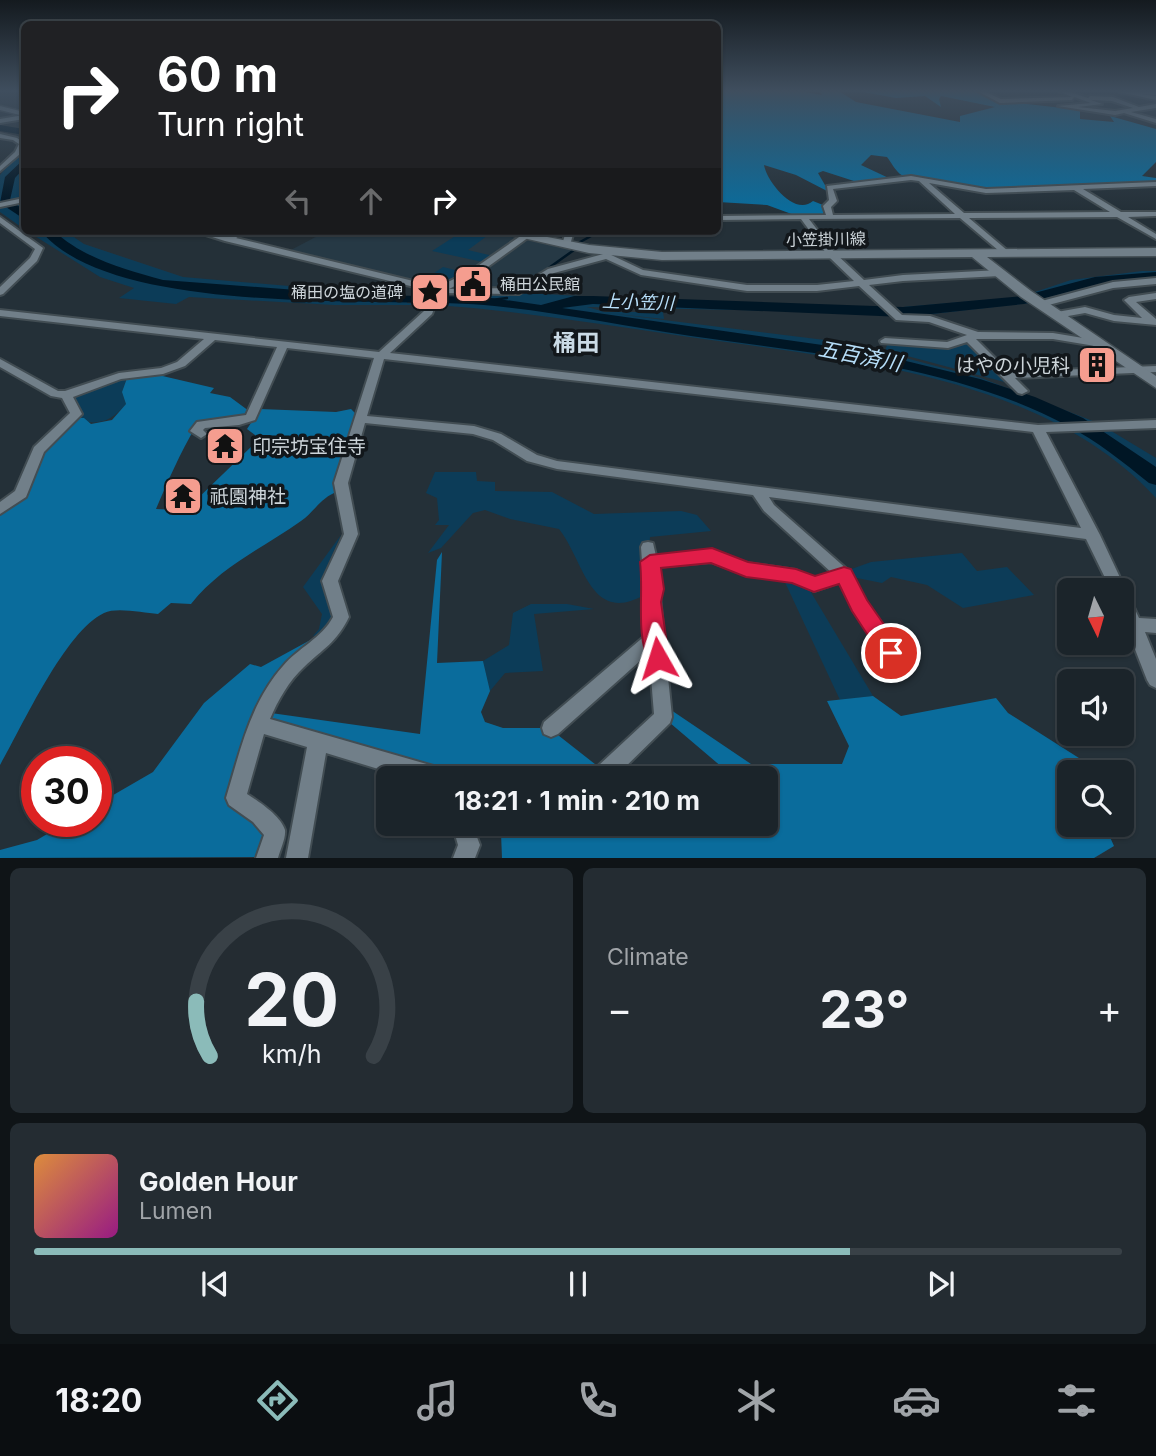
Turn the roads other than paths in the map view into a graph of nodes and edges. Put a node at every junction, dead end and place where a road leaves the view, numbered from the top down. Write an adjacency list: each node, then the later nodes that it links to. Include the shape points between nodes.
1 (0, 136): 2 (street)
2 (21, 143)
3 (21, 146): 4 (street)
4 (0, 169)
5 (921, 181): 7 (street, via 986,191); 12 (street); 14 (street, via 911,178 829,187 833,201 827,206)
6 (1156, 184): 7 (street)
7 (1076, 188): 10 (street)
8 (21, 200): 9 (street)
9 (0, 205)
10 (1117, 214): 11 (street); 12 (street); 24 (street)
11 (1156, 214)
12 (960, 215): 14 (street); 29 (street)
13 (803, 217): 14 (street); 15 (street); 31 (street)
14 (830, 217)
15 (721, 218)
16 (2, 221): 17 (street)
17 (21, 235)
18 (21, 235): 35 (street, via 39,248 34,259)
19 (212, 235): 25 (street)
20 (236, 235): 25 (street)
21 (516, 235): 23 (main road, 小笠掛川線)
22 (569, 235): 26 (street)
23 (525, 237): 26 (main road, 小笠掛川線); 36 (street)
24 (1156, 237)
25 (228, 239): 36 (street)
26 (566, 245): 30 (main road, 小笠掛川線)
27 (1156, 252): 29 (main road, 小笠掛川線)
28 (974, 253): 29 (main road, 小笠掛川線); 31 (main road, 小笠掛川線); 32 (main road)
29 (1005, 253)
30 (608, 254): 31 (main road, 小笠掛川線); 34 (street, via 640,272 747,288); 36 (street, via 551,271 511,293)
31 (832, 255): 34 (street)
32 (1000, 274): 34 (street); 38 (main road)
33 (1156, 281): 38 (street, via 1113,285)
34 (863, 284): 43 (street, via 899,318 930,319)
35 (0, 292)
36 (436, 292): 39 (street)
37 (1155, 296): 42 (street, via 1129,300)
38 (1040, 303): 41 (main road)
39 (432, 306): 48 (street)
40 (0, 313): 44 (street)
41 (1057, 315): 42 (street, via 1085,310); 46 (main road)
42 (1154, 322)
43 (973, 336): 45 (street, via 948,345); 46 (street, via 1053,336); 52 (street)
44 (213, 337): 47 (street); 55 (street, via 181,364 119,376)
45 (885, 341)
46 (1101, 344): 51 (main road)
47 (283, 345): 48 (street); 59 (street, via 251,417 201,425 196,431)
48 (383, 356): 56 (street); 58 (street)
49 (0, 362): 55 (street, via 55,394)
50 (1156, 369): 51 (street)
51 (1138, 370): 52 (street); 53 (main road)
52 (1007, 375): 54 (street)
53 (1156, 383)
54 (1022, 391)
55 (66, 395): 61 (street, via 76,414 38,450 22,494)
56 (362, 419): 60 (street, via 474,430 497,437 531,458 557,465); 70 (street, via 341,484 351,534 330,581 341,617 327,641 291,667)
57 (1156, 424): 58 (street)
58 (1038, 429): 62 (street)
59 (201, 434)
60 (758, 492): 62 (street); 63 (street, via 769,508)
61 (0, 509)
62 (1093, 535): 64 (street)
63 (844, 575): 67 (street, via 814,584 796,576 746,569 712,556 649,555); 68 (street)
64 (1113, 578)
65 (1135, 624): 66 (street); 69 (street)
66 (1156, 625)
67 (656, 636): 71 (street); 74 (street, via 663,717)
68 (903, 670)
69 (1156, 680)
70 (258, 724): 72 (street); 75 (street, via 236,798)
71 (551, 728)
72 (318, 741): 73 (street); 77 (street)
73 (401, 766)
74 (612, 766)
75 (275, 832): 77 (street); 78 (street)
76 (465, 836): 79 (street)
77 (299, 848)
78 (267, 858)
79 (464, 858)

